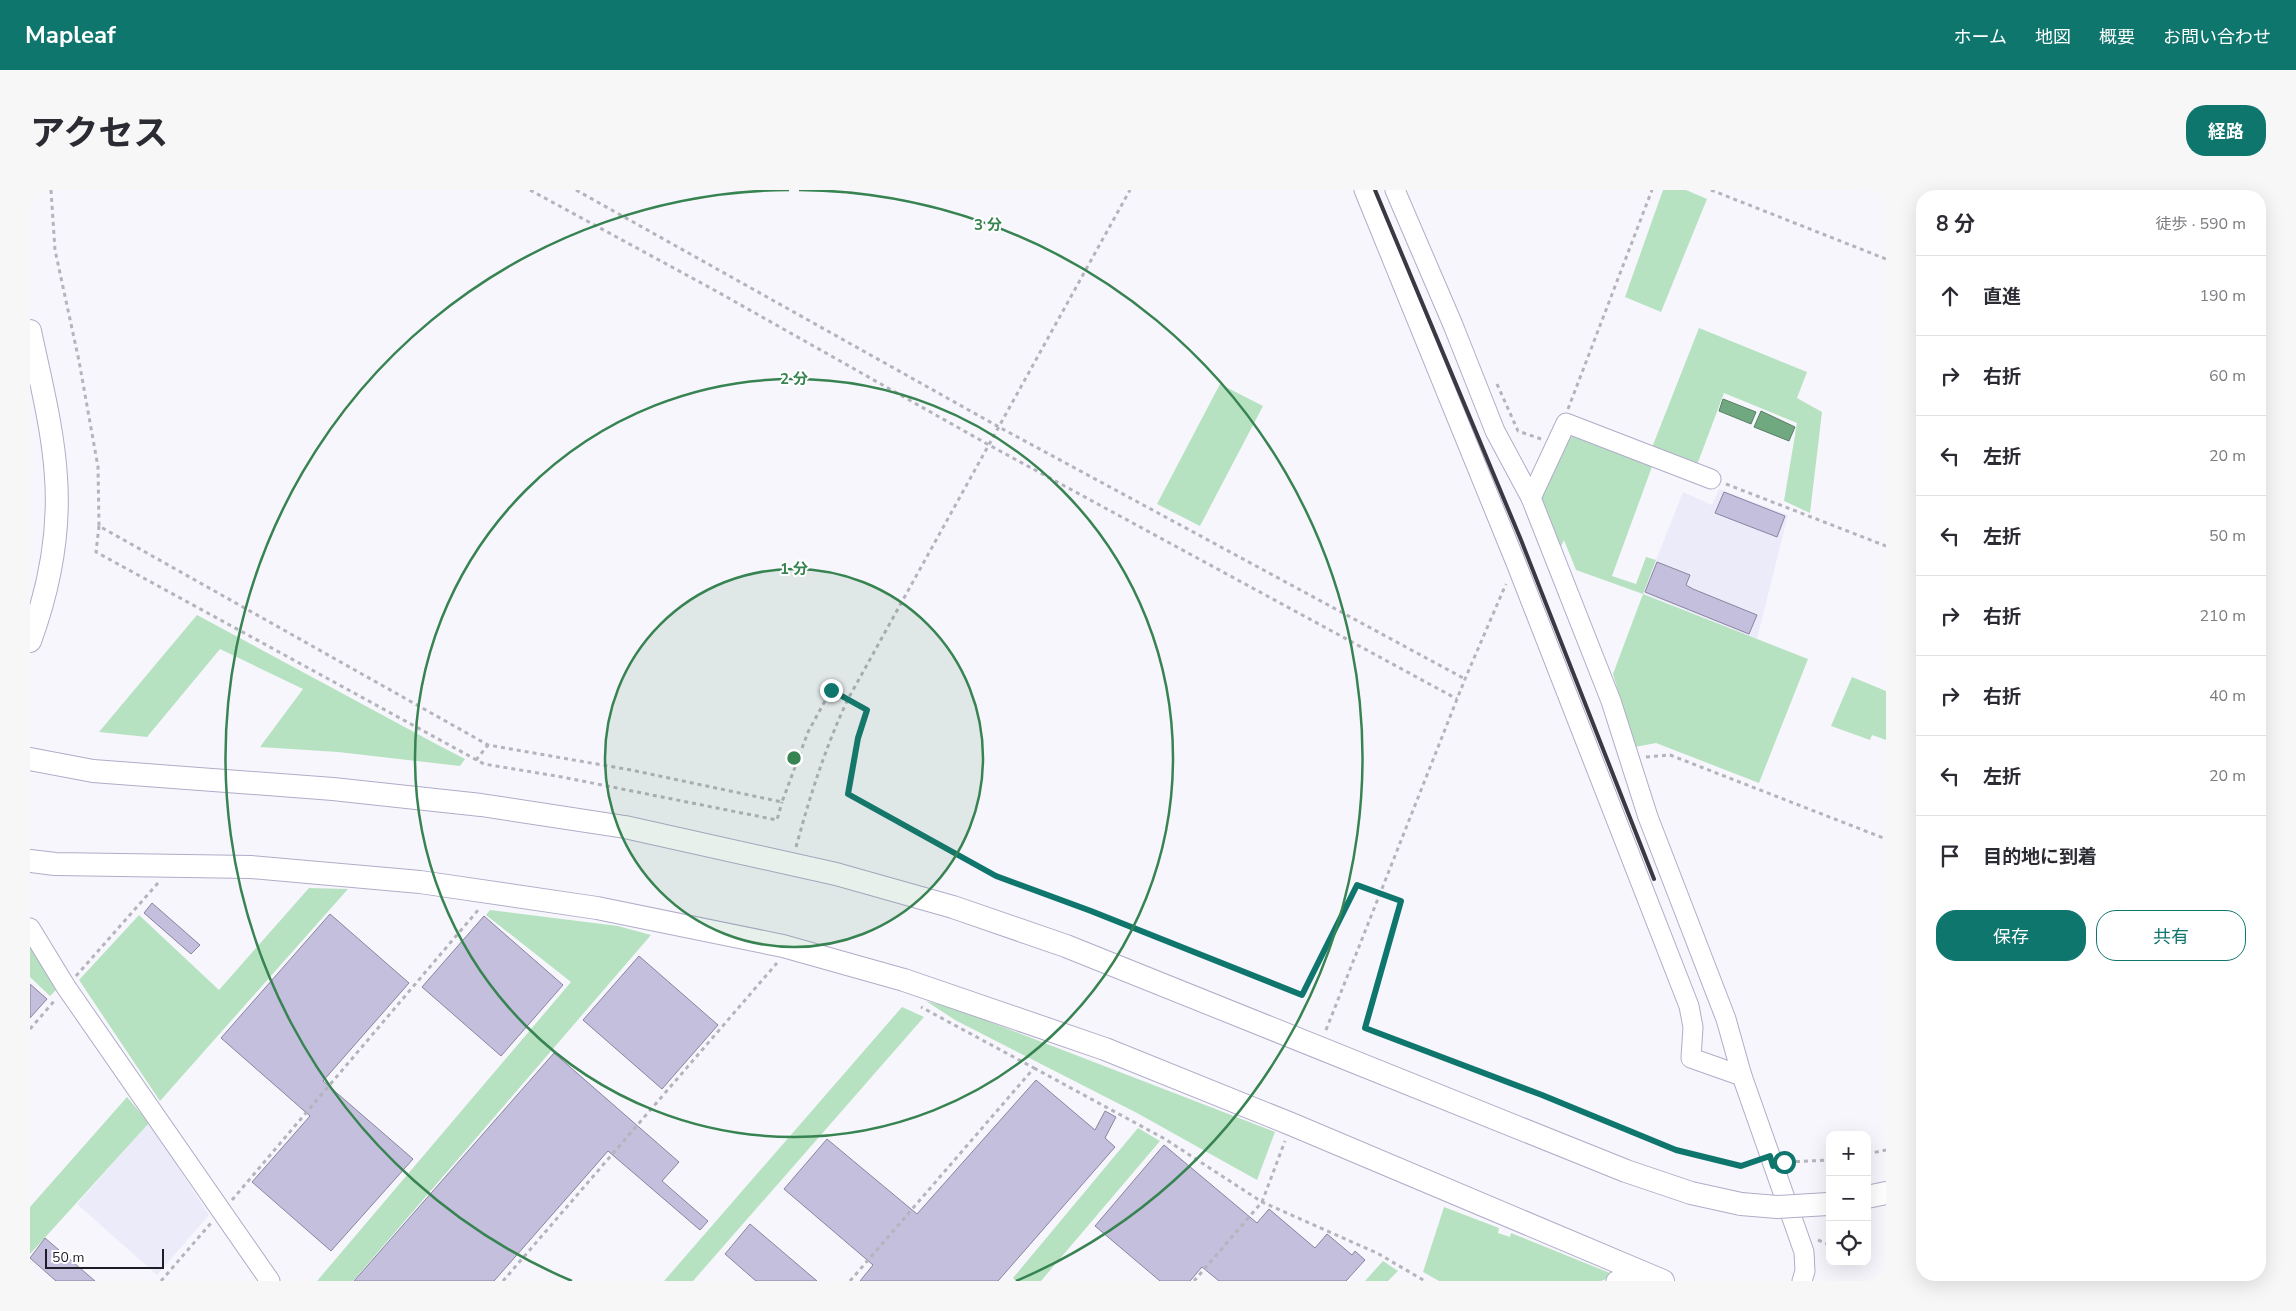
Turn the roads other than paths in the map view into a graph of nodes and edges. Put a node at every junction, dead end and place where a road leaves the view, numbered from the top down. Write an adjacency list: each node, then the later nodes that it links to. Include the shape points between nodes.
1 (1364, 190): 10 (street, via 1516,563 1689,1006 1693,1027 1685,1056)
2 (1395, 190): 5 (street, via 1495,431)
3 (30, 331): 6 (street, via 50,426 56,478 56,525 49,577)
4 (1711, 479): 5 (street, via 1566,423)
5 (1531, 498): 10 (street, via 1611,701 1648,817 1726,1019)
6 (30, 641)
7 (30, 758): 13 (street, bridge, via 94,771 333,789 481,805 625,828 791,864 953,907 1066,946 1626,1171 1691,1193 1741,1204 1776,1207)
8 (30, 861): 14 (street, via 328,873 420,882 597,908 783,946 904,980 1106,1049)
9 (30, 928): 15 (street, via 66,987)
10 (1742, 1076): 18 (street, via 1804,1252)
11 (1886, 1193): 12 (street)
12 (1871, 1197)
13 (1826, 1204)
14 (1642, 1272): 16 (street); 17 (street)
15 (270, 1281)
16 (1616, 1281)
17 (1663, 1281)
18 (1802, 1281)

